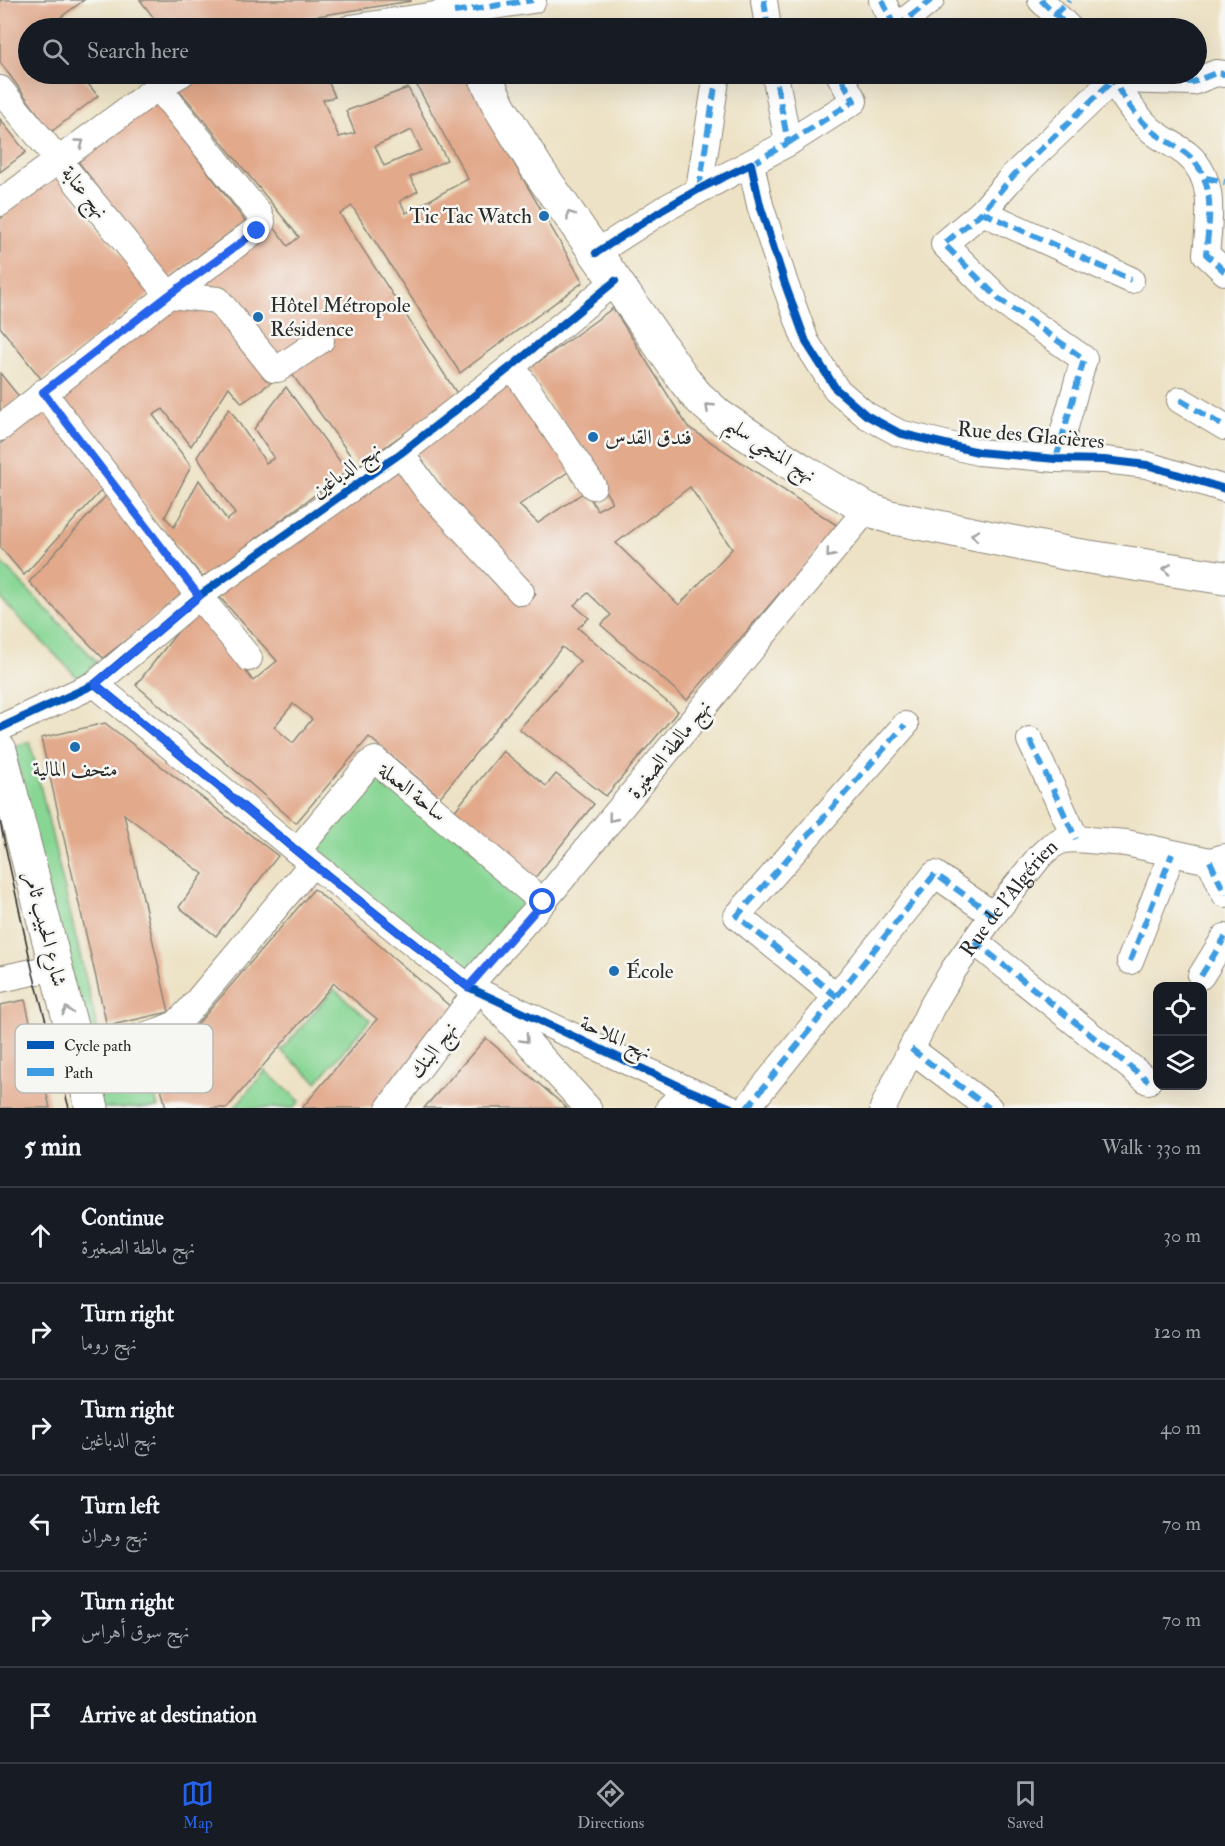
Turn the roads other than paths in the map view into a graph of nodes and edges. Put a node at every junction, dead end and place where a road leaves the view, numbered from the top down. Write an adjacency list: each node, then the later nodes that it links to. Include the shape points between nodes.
1 (533, 0): 5 (street)
2 (764, 0): 7 (street)
3 (882, 0): 8 (street)
4 (931, 0): 9 (street)
5 (456, 13): 6 (street)
6 (421, 18)
7 (767, 18)
8 (891, 18)
9 (908, 18)
10 (1225, 74): 11 (street)
11 (1207, 77)
12 (163, 84): 19 (street)
13 (489, 84): 28 (main road, نهج المنجي سليم, one-way to 13, via 538,170)
14 (715, 84): 25 (street)
15 (777, 84): 21 (street)
16 (845, 84): 21 (street, via 854,101)
17 (1103, 84): 27 (street)
18 (1115, 84): 24 (street, via 1149,128)
19 (158, 87): 22 (street, one-way to 19); 32 (street, via 260,214 262,222 257,231)
20 (0, 89): 22 (street, نهج عنابة)
21 (788, 143): 23 (street)
22 (58, 159): 26 (street); 32 (street, نهج عنابة)
23 (751, 164): 25 (street); 40 (street, Rue des Glacières, via 784,284 806,342 836,388 866,415 899,433 978,452)
24 (1215, 180): 29 (street, via 1206,254)
25 (699, 189): 28 (street)
26 (0, 203)
27 (982, 212): 30 (street); 40 (street, via 944,244 1001,301 1084,359)
28 (596, 253): 31 (main road, نهج المنجي سليم)
29 (1225, 272)
30 (1131, 280)
31 (615, 281): 34 (street, نهج الدباغين); 43 (main road, نهج المنجي سليم, one-way to 31, via 719,416 685,381)
32 (169, 295): 33 (street, via 218,300 274,369); 35 (street)
33 (321, 340)
34 (512, 366): 39 (street, نهج الدباغين); 41 (street)
35 (43, 392): 38 (street); 46 (street)
36 (1180, 400): 37 (street)
37 (1225, 427)
38 (0, 428)
39 (401, 453): 45 (street, via 427,490); 46 (street, نهج الدباغين)
40 (1056, 459): 42 (street, Rue des Glacières, via 1147,465)
41 (593, 486)
42 (1225, 489)
43 (867, 509): 44 (main road, نهج المنجي سليم, one-way to 43, via 1070,554); 58 (street, نهج مالطة الصغيرة, one-way to 58)
44 (1225, 578)
45 (521, 592)
46 (199, 596): 47 (street); 48 (street, نهج الدباغين)
47 (249, 658)
48 (95, 684): 50 (street, نهج الدباغين); 55 (street)
49 (905, 725): 67 (street, via 738,916)
50 (0, 728)
51 (1030, 740): 53 (street)
52 (0, 750): 63 (main road, شارع الحبيب ثامر)
53 (1076, 839): 54 (street, Rue de l'Algérien, via 1126,843); 59 (street, Rue de l'Algérien, via 1062,840 1040,856)
54 (1172, 854): 56 (street, Rue de l'Algérien); 62 (street)
55 (304, 857): 58 (street, ساحة العملة, via 375,760); 66 (street); 69 (street)
56 (1217, 859): 57 (street)
57 (1225, 894)
58 (543, 902): 66 (street, نهج مالطة الصغيرة)
59 (993, 915): 61 (street, Rue de l'Algérien); 67 (street, via 936,874)
60 (1225, 937): 64 (street)
61 (974, 941): 70 (street, Rue de l'Algérien); 71 (street)
62 (1130, 961)
63 (56, 967): 65 (street); 68 (main road, شارع الحبيب ثامر, one-way to 63)
64 (1201, 975)
65 (0, 979)
66 (477, 992): 72 (street, نهج الملاحة); 75 (street, نهج البنك); 76 (street, one-way to 76)
67 (837, 997): 79 (street)
68 (71, 1024)
69 (176, 1024)
70 (910, 1049): 80 (street, Rue de l'Algérien); 81 (street)
71 (1148, 1081)
72 (688, 1090): 77 (street); 78 (street, نهج الملاحة)
73 (88, 1093): 74 (main road, شارع الحبيب ثامر)
74 (92, 1108)
75 (389, 1108)
76 (588, 1108)
77 (669, 1108)
78 (731, 1108)
79 (747, 1108)
80 (883, 1108)
81 (989, 1108)

